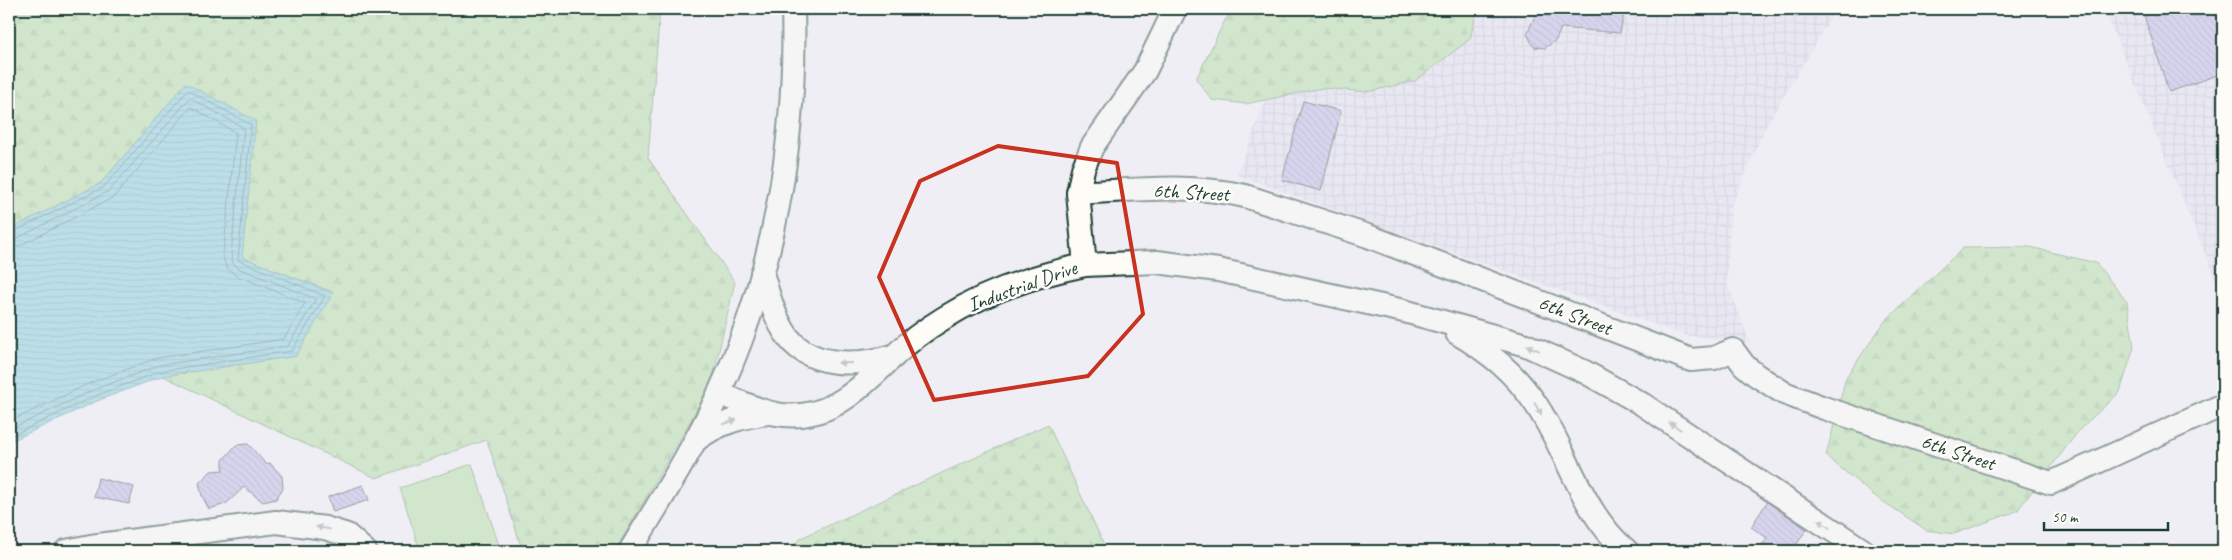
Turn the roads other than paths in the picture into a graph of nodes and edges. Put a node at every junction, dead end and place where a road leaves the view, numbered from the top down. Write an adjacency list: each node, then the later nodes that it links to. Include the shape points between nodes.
1 (793, 9): 5 (street, via 790,117 780,191)
2 (1175, 9): 3 (street, Industrial Drive, via 1145,71 1092,147)
3 (1078, 193): 4 (street, Industrial Drive); 9 (street, 6th Street, via 1184,188 1245,196 1368,236 1691,360 1714,358 1732,350 1756,375 1784,393 2051,483)
4 (1085, 264): 6 (street, via 1157,262 1196,267 1240,274); 7 (street, Industrial Drive, via 1034,278 981,298 943,318)
5 (762, 273): 7 (street, one-way to 5, via 843,364 816,357 804,350 784,332); 8 (street)
6 (1437, 320): 15 (street, one-way to 15, via 1486,351 1519,382 1536,405 1599,520); 16 (street, one-way to 6, via 1642,404 1585,372 1526,345)
7 (893, 356): 10 (street, Industrial Drive, via 854,394 841,402 807,414)
8 (719, 393): 10 (street, Industrial Drive); 11 (street)
9 (2223, 405)
10 (770, 412): 11 (street, one-way to 10, via 716,426)
11 (694, 442): 14 (street)
12 (66, 551): 13 (street, one-way to 12, via 347,535 332,530 276,522)
13 (365, 551)
14 (630, 551)
15 (1627, 551)
16 (1864, 551)

